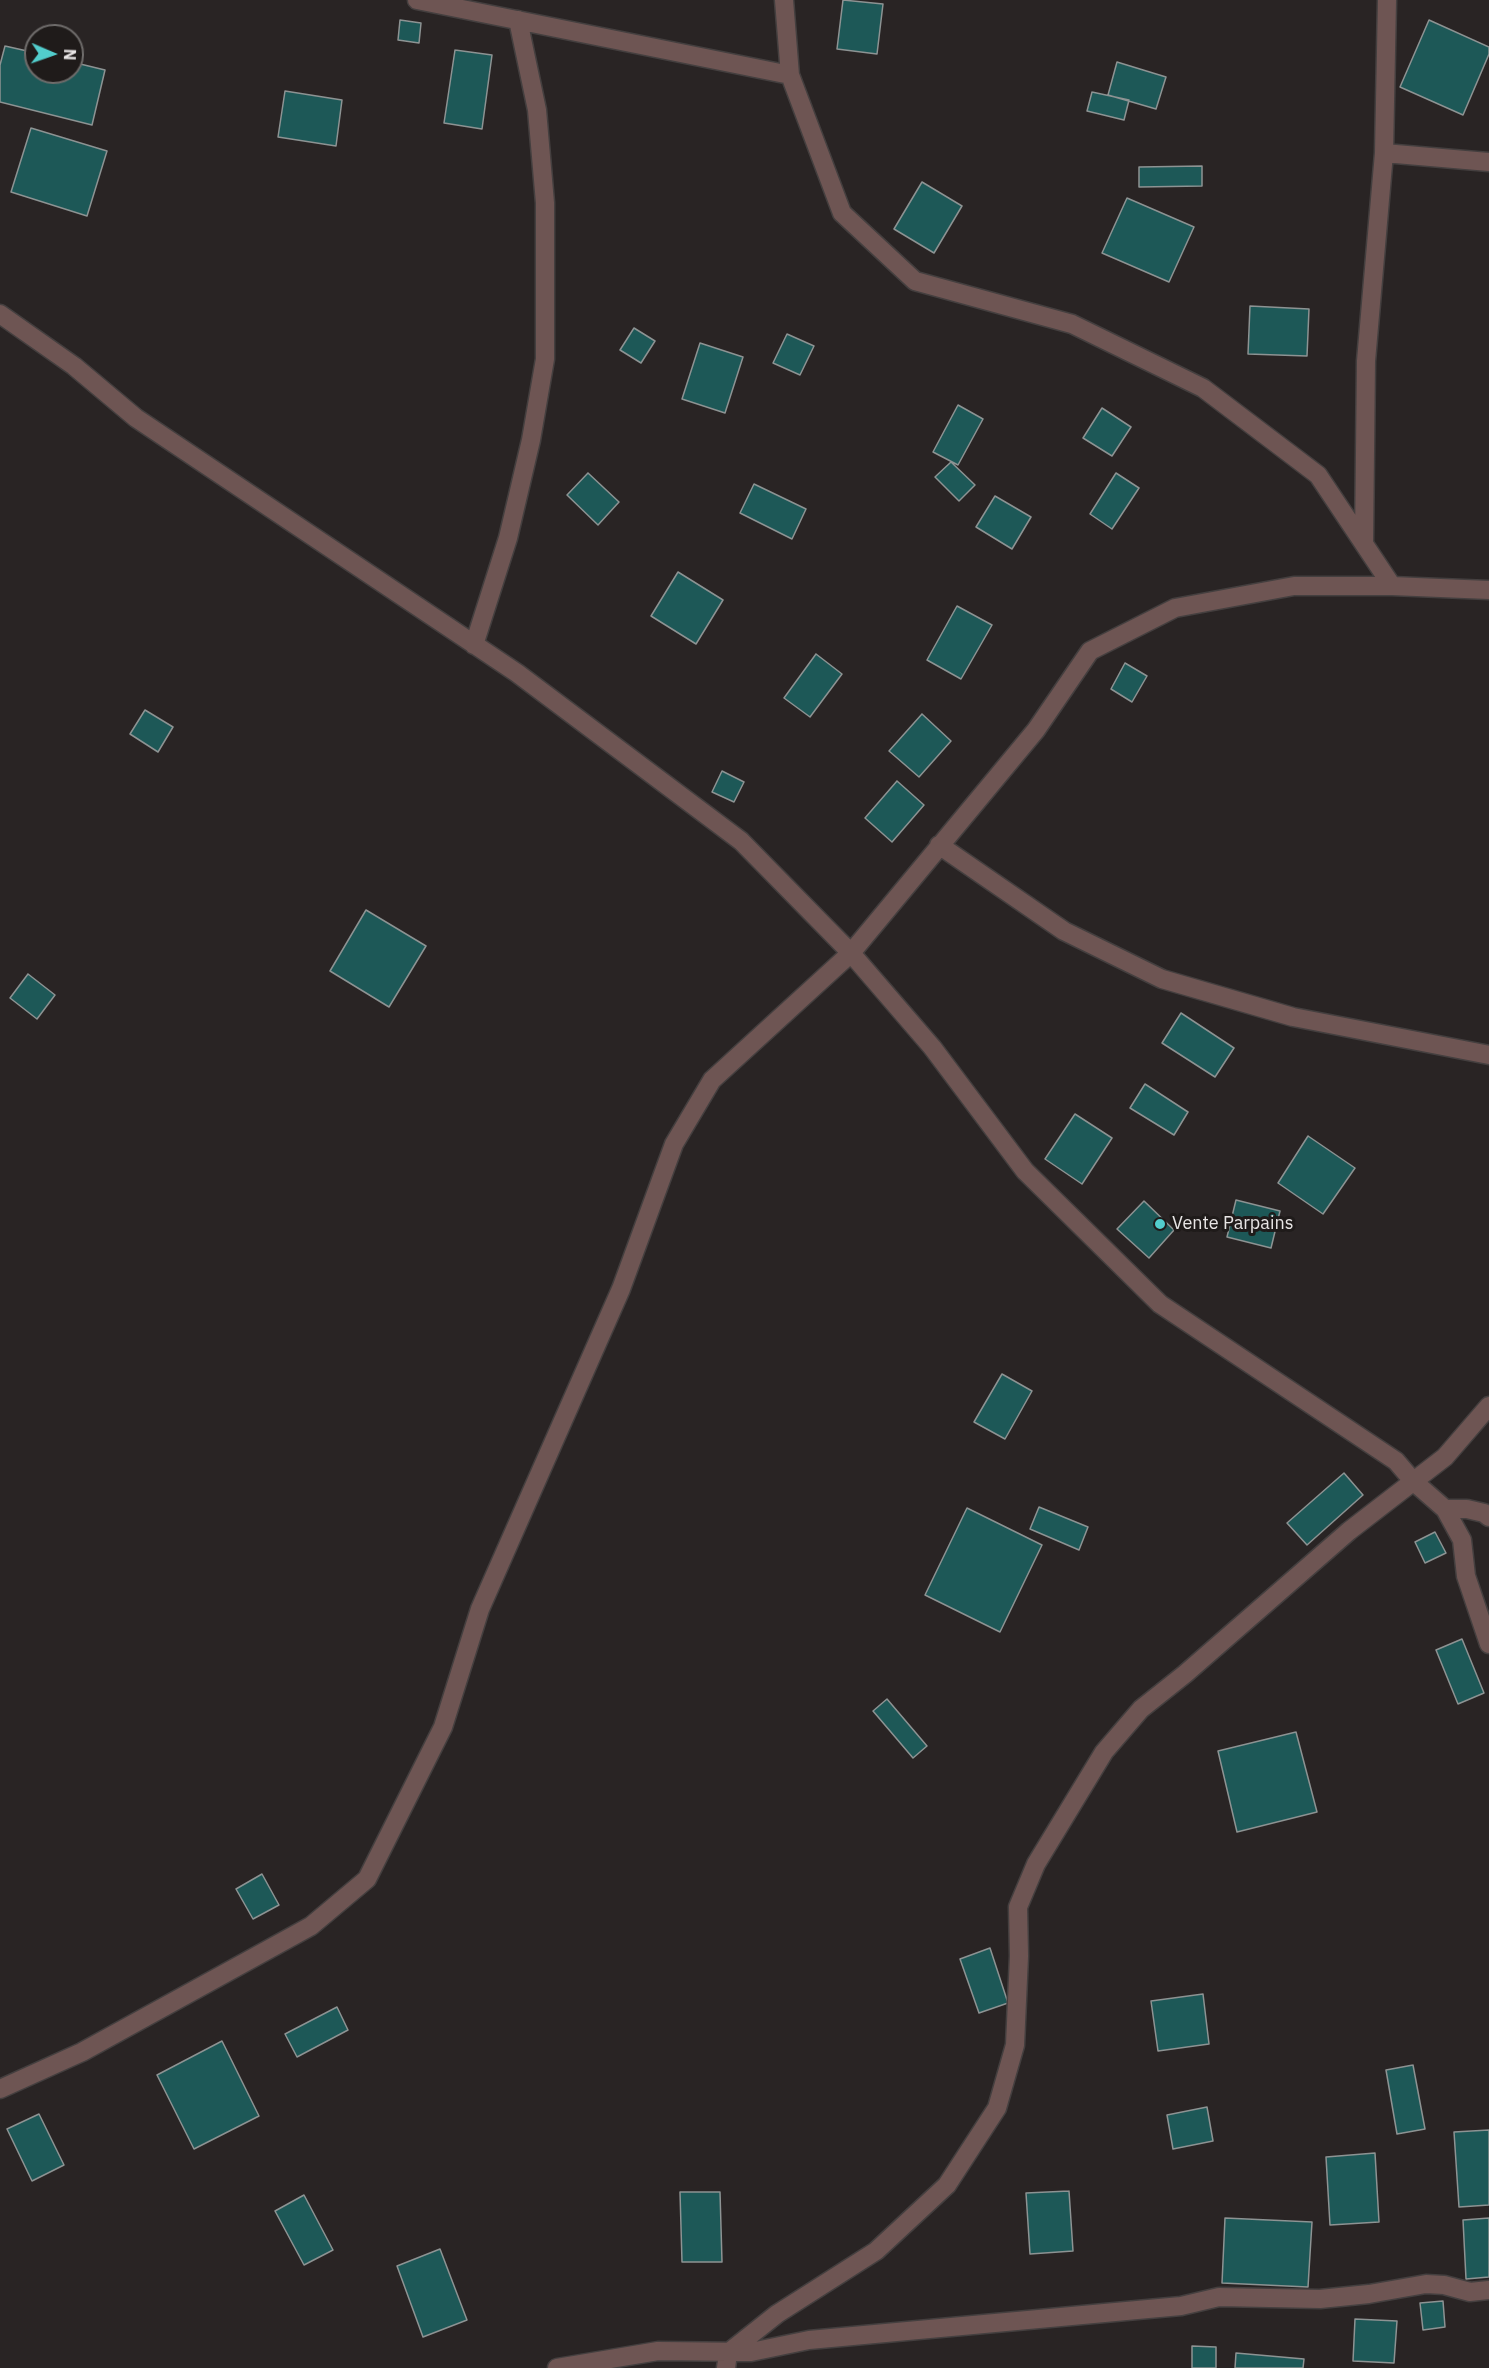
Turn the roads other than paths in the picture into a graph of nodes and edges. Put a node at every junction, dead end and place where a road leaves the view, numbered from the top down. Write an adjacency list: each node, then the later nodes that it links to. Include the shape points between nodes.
1 (417, 0): 4 (street)
2 (784, 0): 5 (street)
3 (1387, 0): 6 (street)
4 (518, 20): 5 (street); 12 (street, via 537,110 545,203 545,359 508,538)
5 (790, 75): 9 (street, via 842,213 915,281 1072,324 1203,388 1318,475)
6 (1384, 153): 7 (street); 9 (street, via 1366,361)
7 (1489, 162)
8 (0, 314): 12 (street, via 74,366 136,418)
9 (1364, 543): 10 (street)
10 (1392, 586): 11 (street); 13 (street, via 1294,586 1175,608 1090,651 1036,730)
11 (1489, 590)
12 (474, 645): 14 (street, via 741,841)
13 (939, 845): 14 (street); 15 (street, via 1064,931 1162,979 1293,1017)
14 (851, 952): 17 (street, via 932,1047 1025,1171 1160,1304 1396,1461); 21 (street, via 712,1080 674,1144 621,1289 480,1609 443,1727 367,1879 311,1926 82,2052)
15 (1489, 1055)
16 (1489, 1406): 17 (street, via 1445,1456)
17 (1413, 1481): 18 (street); 23 (street, via 1141,1709 1104,1752 1036,1864 1018,1906 1015,2045 997,2108 947,2185 876,2251 777,2314)
18 (1445, 1509): 19 (street, via 1467,1509); 20 (street, via 1462,1540 1466,1576)
19 (1489, 1517)
20 (1489, 1644)
21 (0, 2089)
22 (1489, 2290): 23 (street, via 1470,2292 1444,2284 1426,2284 1320,2299 1220,2297 1181,2306 808,2340)
23 (727, 2361): 24 (street, via 702,2350 658,2351)
24 (557, 2368)

